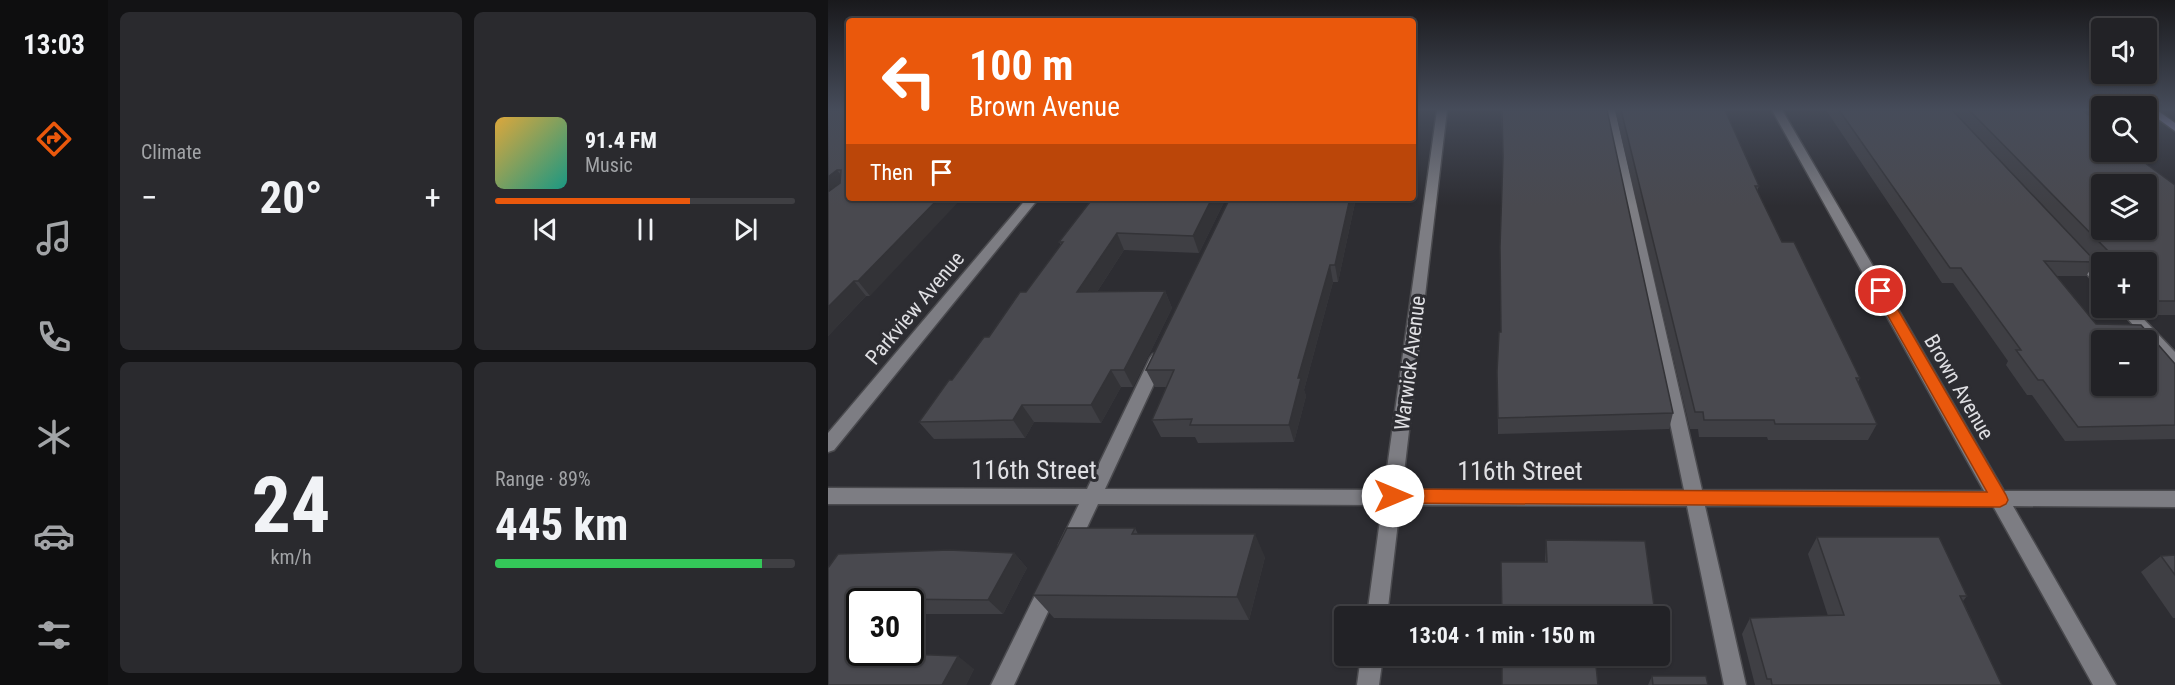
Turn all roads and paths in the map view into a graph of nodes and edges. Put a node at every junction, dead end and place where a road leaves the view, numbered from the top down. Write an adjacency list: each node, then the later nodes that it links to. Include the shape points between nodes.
1 (1438, 142): 13 (street, Warwick Avenue)
2 (1617, 142): 14 (street)
3 (1795, 142): 16 (street, Brown Avenue)
4 (1031, 201): 10 (street, Parkview Avenue)
5 (2070, 248): 6 (street)
6 (2091, 270)
7 (2134, 318): 9 (street)
8 (1164, 345): 12 (street)
9 (2175, 362)
10 (828, 445)
11 (828, 496): 12 (street, 116th Street)
12 (1093, 496): 13 (street, 116th Street); 19 (street)
13 (1393, 496): 14 (street, 116th Street); 17 (street, Warwick Avenue)
14 (1693, 498): 16 (street, 116th Street); 21 (street)
15 (2175, 499): 16 (street, 116th Street)
16 (2000, 500): 22 (street, Brown Avenue)
17 (1378, 606)
18 (1371, 666): 20 (street)
19 (1002, 685)
20 (1368, 685)
21 (1735, 685)
22 (2105, 685)

